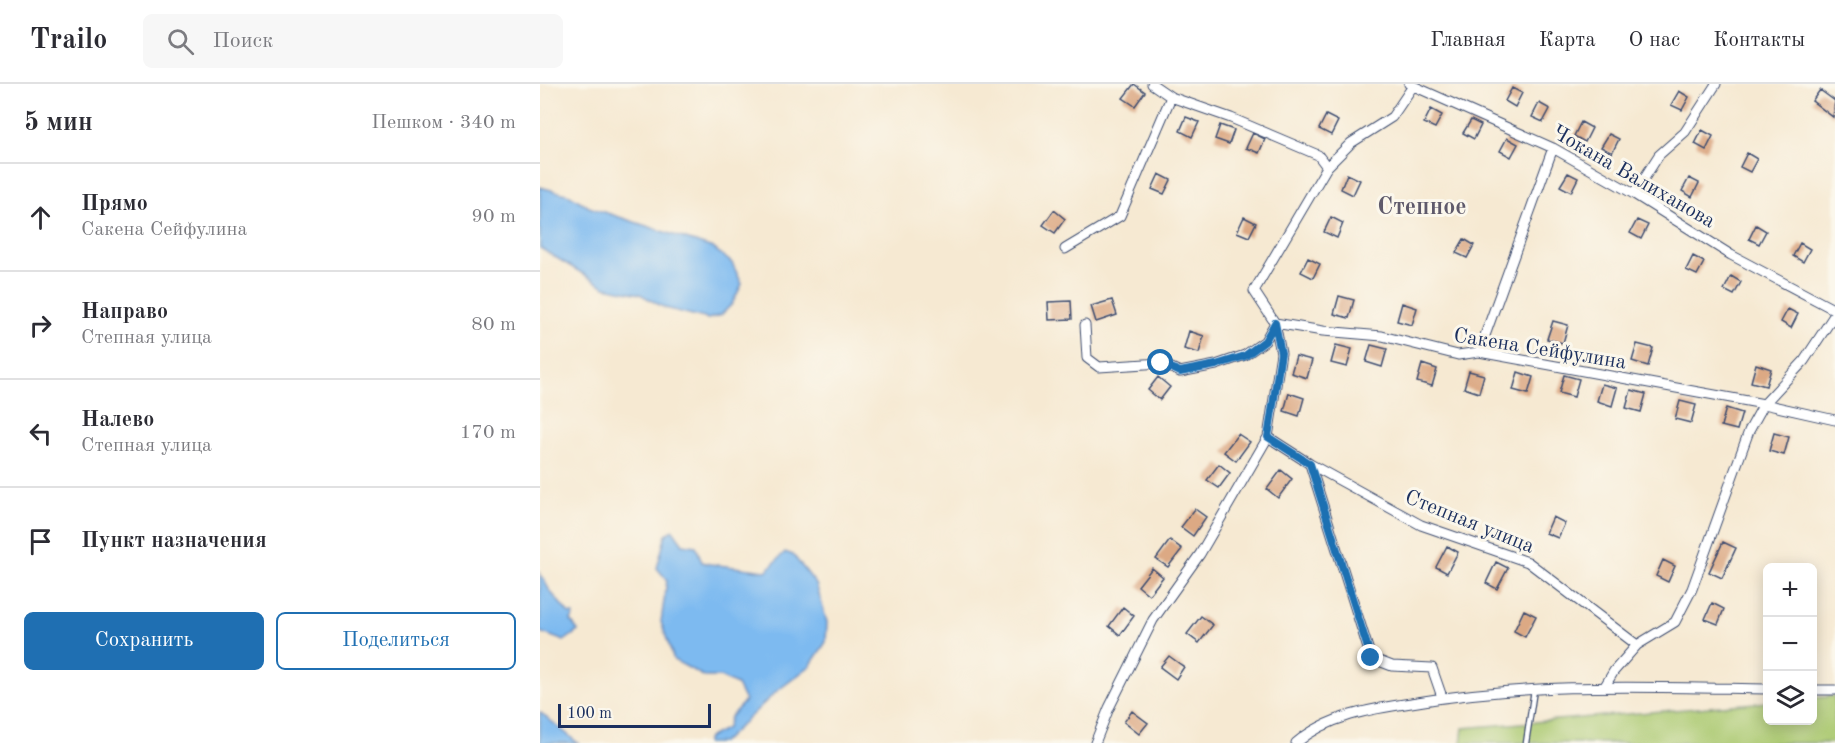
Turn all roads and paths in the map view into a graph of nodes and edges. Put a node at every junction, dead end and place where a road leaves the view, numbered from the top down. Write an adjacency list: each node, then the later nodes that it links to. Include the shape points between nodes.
1 (1152, 84): 4 (street)
2 (1716, 84): 7 (street, via 1685,132 1659,155)
3 (1411, 85): 5 (street, Чокана Валиханова); 6 (street, via 1392,117 1351,143)
4 (1172, 97): 6 (street, via 1318,155); 8 (street, via 1119,216)
5 (1553, 148): 7 (street, Чокана Валиханова); 12 (street)
6 (1327, 167): 10 (street, via 1254,291)
7 (1634, 194): 9 (street, Чокана Валиханова, via 1731,255)
8 (1065, 249)
9 (1835, 312): 13 (street, via 1804,361)
10 (1275, 323): 11 (street, via 1265,341 1245,356 1180,372 1161,363 1099,367 1088,358); 12 (street, Сакена Сейфулина, via 1323,332 1382,336 1458,355); 15 (street, via 1281,353)
11 (1085, 325)
12 (1479, 352): 13 (street, Сакена Сейфулина)
13 (1764, 404): 14 (street, Сакена Сейфулина); 17 (street, via 1749,431 1692,589 1675,622)
14 (1835, 420)
15 (1268, 437): 16 (street, Степная улица); 24 (street, via 1200,554 1153,620)
16 (1310, 464): 17 (street, Степная улица, via 1421,525 1528,562); 23 (street, via 1371,658 1392,666 1432,668)
17 (1637, 645): 18 (street)
18 (1605, 686): 19 (street); 20 (street)
19 (1534, 688): 23 (street); 26 (lane)
20 (1763, 689)
21 (1817, 690): 22 (street)
22 (1835, 690)
23 (1442, 697): 25 (street, via 1338,718)
24 (1095, 743)
25 (1296, 743)
26 (1526, 743)

